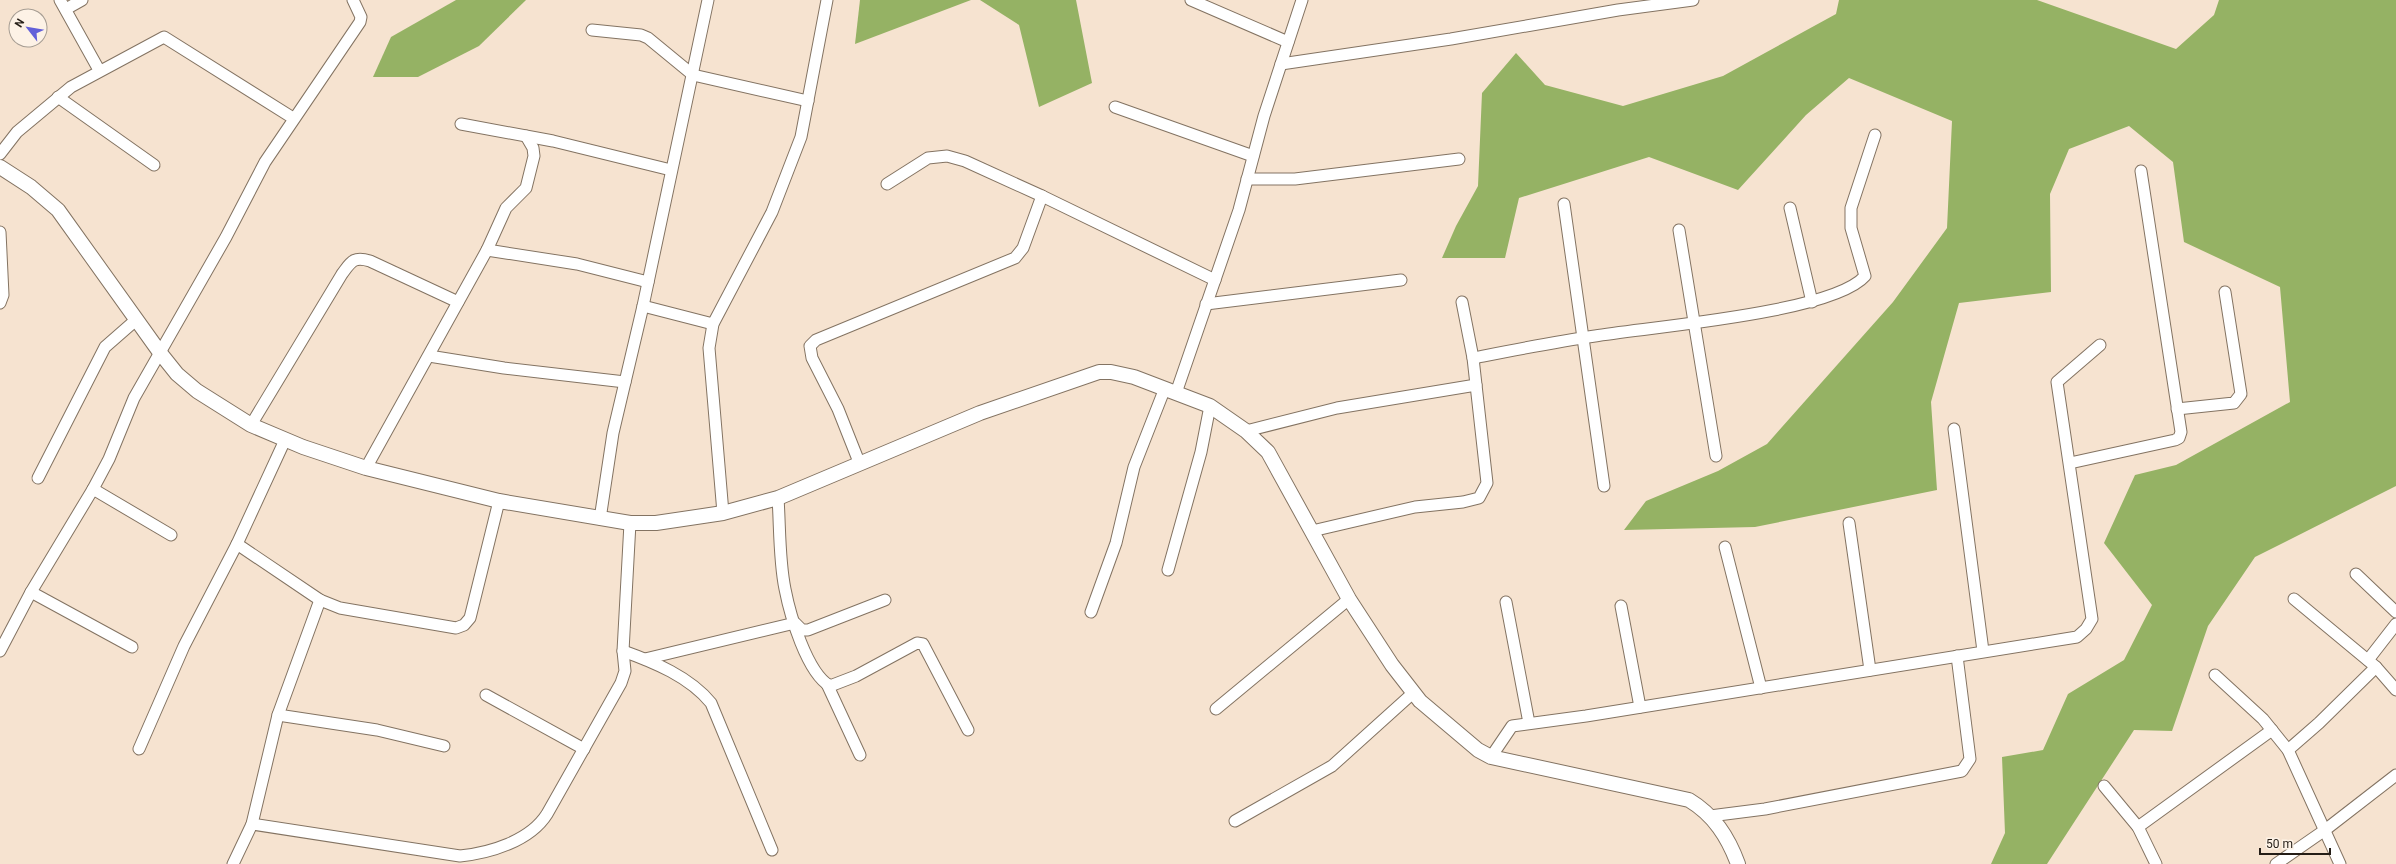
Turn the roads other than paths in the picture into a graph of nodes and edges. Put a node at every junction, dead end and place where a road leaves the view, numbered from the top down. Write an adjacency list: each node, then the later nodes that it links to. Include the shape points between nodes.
1 (82, 0): 8 (street)
2 (353, 0): 17 (street, via 361,18 360,22)
3 (708, 0): 13 (street)
4 (827, 0): 15 (street)
5 (1191, 0): 10 (street)
6 (1302, 0): 10 (street)
7 (1693, 0): 11 (street)
8 (63, 5): 12 (street)
9 (592, 30): 13 (street, via 648,38)
10 (1288, 42): 11 (street)
11 (1281, 64): 22 (street)
12 (99, 70): 14 (street); 17 (street, via 164,37)
13 (693, 75): 15 (street); 26 (street)
14 (58, 97): 21 (street, via 17,132); 24 (street)
15 (808, 101): 48 (street, via 801,137 772,212)
16 (1115, 107): 22 (street)
17 (293, 118): 51 (street, via 265,162)
18 (461, 124): 19 (street)
19 (526, 136): 26 (street); 35 (street, via 534,148 528,183 506,208)
20 (1875, 136): 42 (street, via 1851,208 1851,228 1865,276 1835,295)
21 (0, 154)
22 (1253, 156): 28 (street)
23 (1459, 159): 28 (street, via 1295,179)
24 (154, 165)
25 (0, 167): 46 (street, via 31,187 58,210)
26 (671, 170): 38 (street)
27 (2141, 171): 58 (street)
28 (1247, 179): 36 (street)
29 (887, 184): 30 (street, via 928,158 947,156 965,161)
30 (1042, 196): 36 (street); 64 (street, via 1023,248 1015,258 816,340 810,346 812,358 838,409)
31 (1564, 204): 49 (street)
32 (1790, 208): 42 (street)
33 (1679, 230): 47 (street)
34 (0, 232): 43 (street, via 3,295)
35 (487, 250): 38 (street, via 576,264); 40 (street)
36 (1215, 280): 44 (street)
37 (1401, 280): 44 (street)
38 (648, 282): 45 (street)
39 (2225, 292): 58 (street, via 2241,394 2234,403)
40 (458, 302): 52 (street); 59 (street, via 370,261 361,258 353,260)
41 (1462, 302): 53 (street)
42 (1812, 302): 47 (street)
43 (0, 303)
44 (1206, 304): 56 (street)
45 (643, 306): 48 (street); 54 (street)
46 (137, 318): 51 (street); 67 (street, via 105,348)
47 (1694, 322): 49 (street); 63 (street)
48 (713, 324): 72 (street, via 709,348)
49 (1582, 338): 53 (street); 68 (street)
50 (2100, 345): 65 (street, via 2057,382)
51 (161, 354): 59 (street, via 186,383); 69 (street, via 134,398)
52 (429, 356): 54 (street, via 504,368); 66 (street)
53 (1473, 358): 55 (street)
54 (626, 382): 73 (street, via 613,433)
55 (1476, 385): 61 (street, via 1337,408); 76 (street, via 1487,483 1479,498 1415,507)
56 (1170, 391): 57 (street); 64 (street, via 1134,377 1099,372 980,413); 89 (street, via 1134,467 1116,543)
57 (1210, 406): 61 (street); 80 (street, via 1201,452)
58 (2177, 409): 65 (street, via 2182,432 2179,438)
59 (250, 425): 62 (street)
60 (1954, 429): 96 (street)
61 (1246, 431): 76 (street, via 1268,452)
62 (285, 440): 66 (street); 78 (street)
63 (1716, 456)
64 (859, 462): 70 (street, via 819,482)
65 (2070, 463): 96 (street, via 2092,619 2077,637)
66 (366, 468): 71 (street)
67 (38, 478)
68 (1604, 486)
69 (93, 489): 77 (street); 82 (street)
70 (778, 498): 72 (street); 91 (street, via 785,589)
71 (498, 501): 73 (street); 85 (street, via 470,618 464,625 456,628 340,608)
72 (722, 513): 74 (street, via 656,523)
73 (600, 519): 74 (street)
74 (630, 523): 95 (street)
75 (1849, 523): 100 (street)
76 (1312, 531): 83 (street)
77 (171, 535)
78 (237, 544): 85 (street); 114 (street, via 184,646)
79 (1725, 547): 103 (street)
80 (1168, 570)
81 (2356, 574): 90 (street)
82 (31, 592): 93 (street); 94 (street)
83 (1349, 599): 105 (street); 108 (street)
84 (2294, 599): 99 (street)
85 (320, 600): 109 (street)
86 (886, 600): 91 (street, via 808,630 802,630)
87 (1506, 602): 110 (street)
88 (1621, 606): 107 (street)
89 (1091, 612)
90 (2396, 612)
91 (795, 624): 98 (street); 102 (street, via 805,655 822,682)
92 (2396, 624): 99 (street)
93 (132, 647)
94 (0, 651)
95 (623, 651): 98 (street); 115 (street, via 625,671 621,683)
96 (1983, 651): 97 (street)
97 (1957, 656): 100 (street); 121 (street, via 1970,759 1962,771 1764,809)
98 (645, 659): 126 (street, via 688,682 702,692 711,703)
99 (2372, 664): 104 (street); 116 (street, via 2319,723)
100 (1870, 670): 103 (street)
101 (2215, 675): 112 (street)
102 (827, 684): 111 (street, via 830,686 856,676 917,643 923,644); 117 (street)
103 (1761, 688): 107 (street)
104 (2396, 690)
105 (1413, 692): 118 (street, via 1478,750); 122 (street, via 1332,766)
106 (486, 695): 115 (street)
107 (1640, 707): 110 (street)
108 (1216, 709)
109 (278, 715): 113 (street, via 377,730); 123 (street)
110 (1529, 723): 118 (street, via 1507,729)
111 (968, 730)
112 (2272, 730): 116 (street); 124 (street)
113 (444, 746)
114 (139, 749)
115 (584, 749): 123 (street, via 540,824 520,837 480,854 460,856)
116 (2288, 750): 125 (street)
117 (860, 755)
118 (1491, 757): 121 (street, via 1666,793 1689,800)
119 (2396, 775): 125 (street)
120 (2104, 786): 124 (street)
121 (1710, 816): 128 (street, via 1730,844)
122 (1235, 821)
123 (252, 824): 127 (street)
124 (2138, 827): 129 (street)
125 (2325, 830): 130 (street); 131 (street)
126 (772, 850)
127 (233, 864)
128 (1738, 864)
129 (2156, 864)
130 (2276, 864)
131 (2340, 864)

